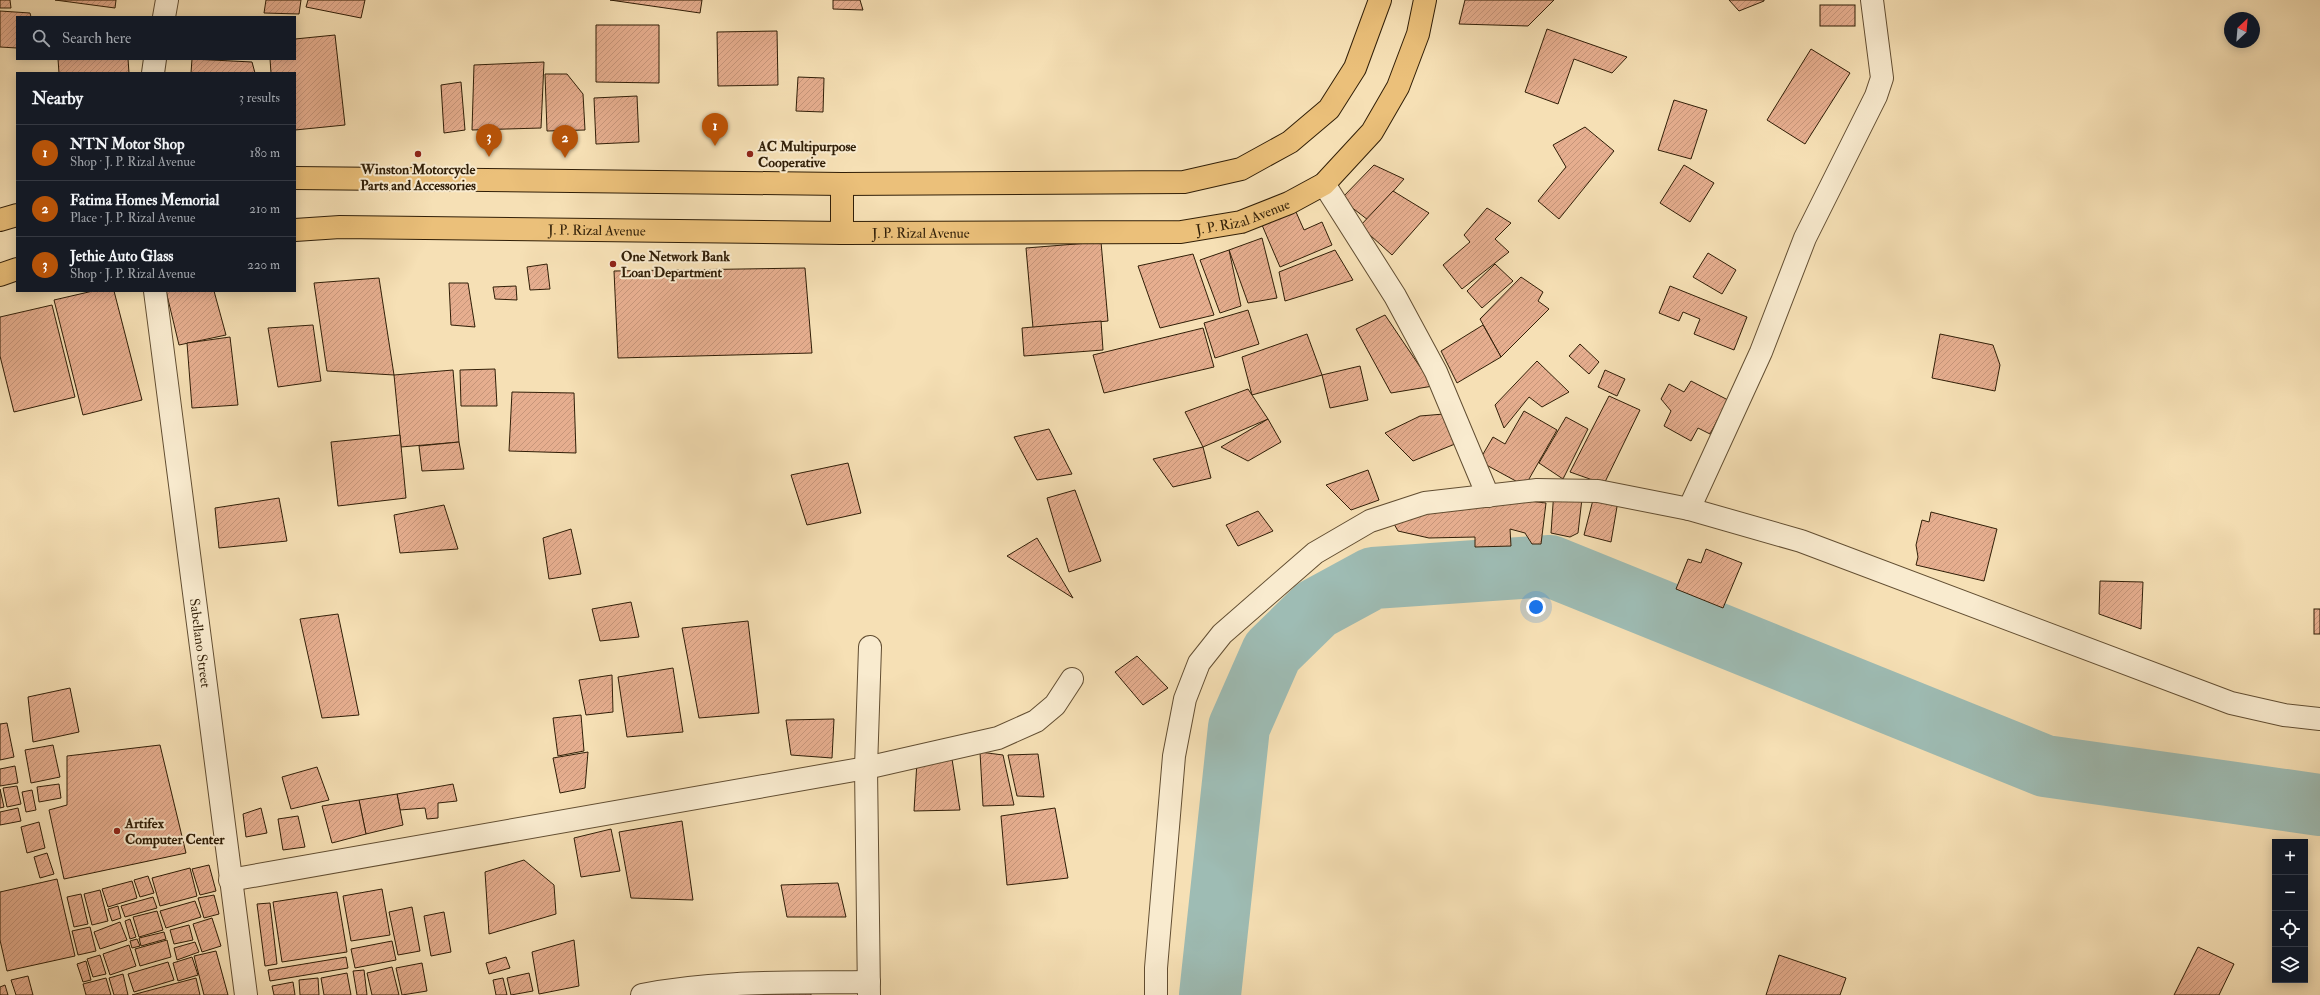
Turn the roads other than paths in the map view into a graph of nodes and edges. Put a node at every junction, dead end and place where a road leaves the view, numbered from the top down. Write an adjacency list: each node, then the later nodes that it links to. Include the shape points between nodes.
1 (167, 0): 5 (street)
2 (1380, 0): 9 (main road, via 1355,68 1329,109 1290,142 1241,169 1184,182)
3 (1425, 0): 10 (main road, J. P. Rizal Avenue, via 1418,34 1398,87 1372,132)
4 (1872, 0): 19 (street, via 1882,78 1876,96 1805,238 1761,352)
5 (164, 16)
6 (155, 60): 7 (street)
7 (152, 72)
8 (296, 178): 9 (main road)
9 (842, 184): 14 (main road)
10 (1324, 184): 14 (main road, J. P. Rizal Avenue, via 1289,203 1241,222 1181,232); 18 (street, via 1395,296 1436,372)
11 (16, 215): 12 (main road)
12 (0, 220)
13 (296, 230): 14 (main road, J. P. Rizal Avenue, via 340,227)
14 (842, 233)
15 (16, 269): 16 (main road)
16 (0, 275)
17 (155, 292): 24 (street, Sabellano Street)
18 (1488, 496): 19 (street, via 1537,490 1598,491); 28 (street, via 1425,503 1370,521 1314,553 1222,634 1199,663 1185,699 1174,756 1156,968)
19 (1689, 509): 22 (street, via 1801,541 2231,703 2284,715)
20 (870, 647): 23 (street)
21 (1072, 679): 23 (street, via 1055,705 1036,721 998,738)
22 (2320, 719)
23 (866, 768): 24 (street); 25 (street)
24 (230, 880): 26 (street, Sabellano Street)
25 (869, 988): 27 (street, via 757,984 670,989)
26 (246, 995)
27 (642, 995)
28 (1156, 995)

